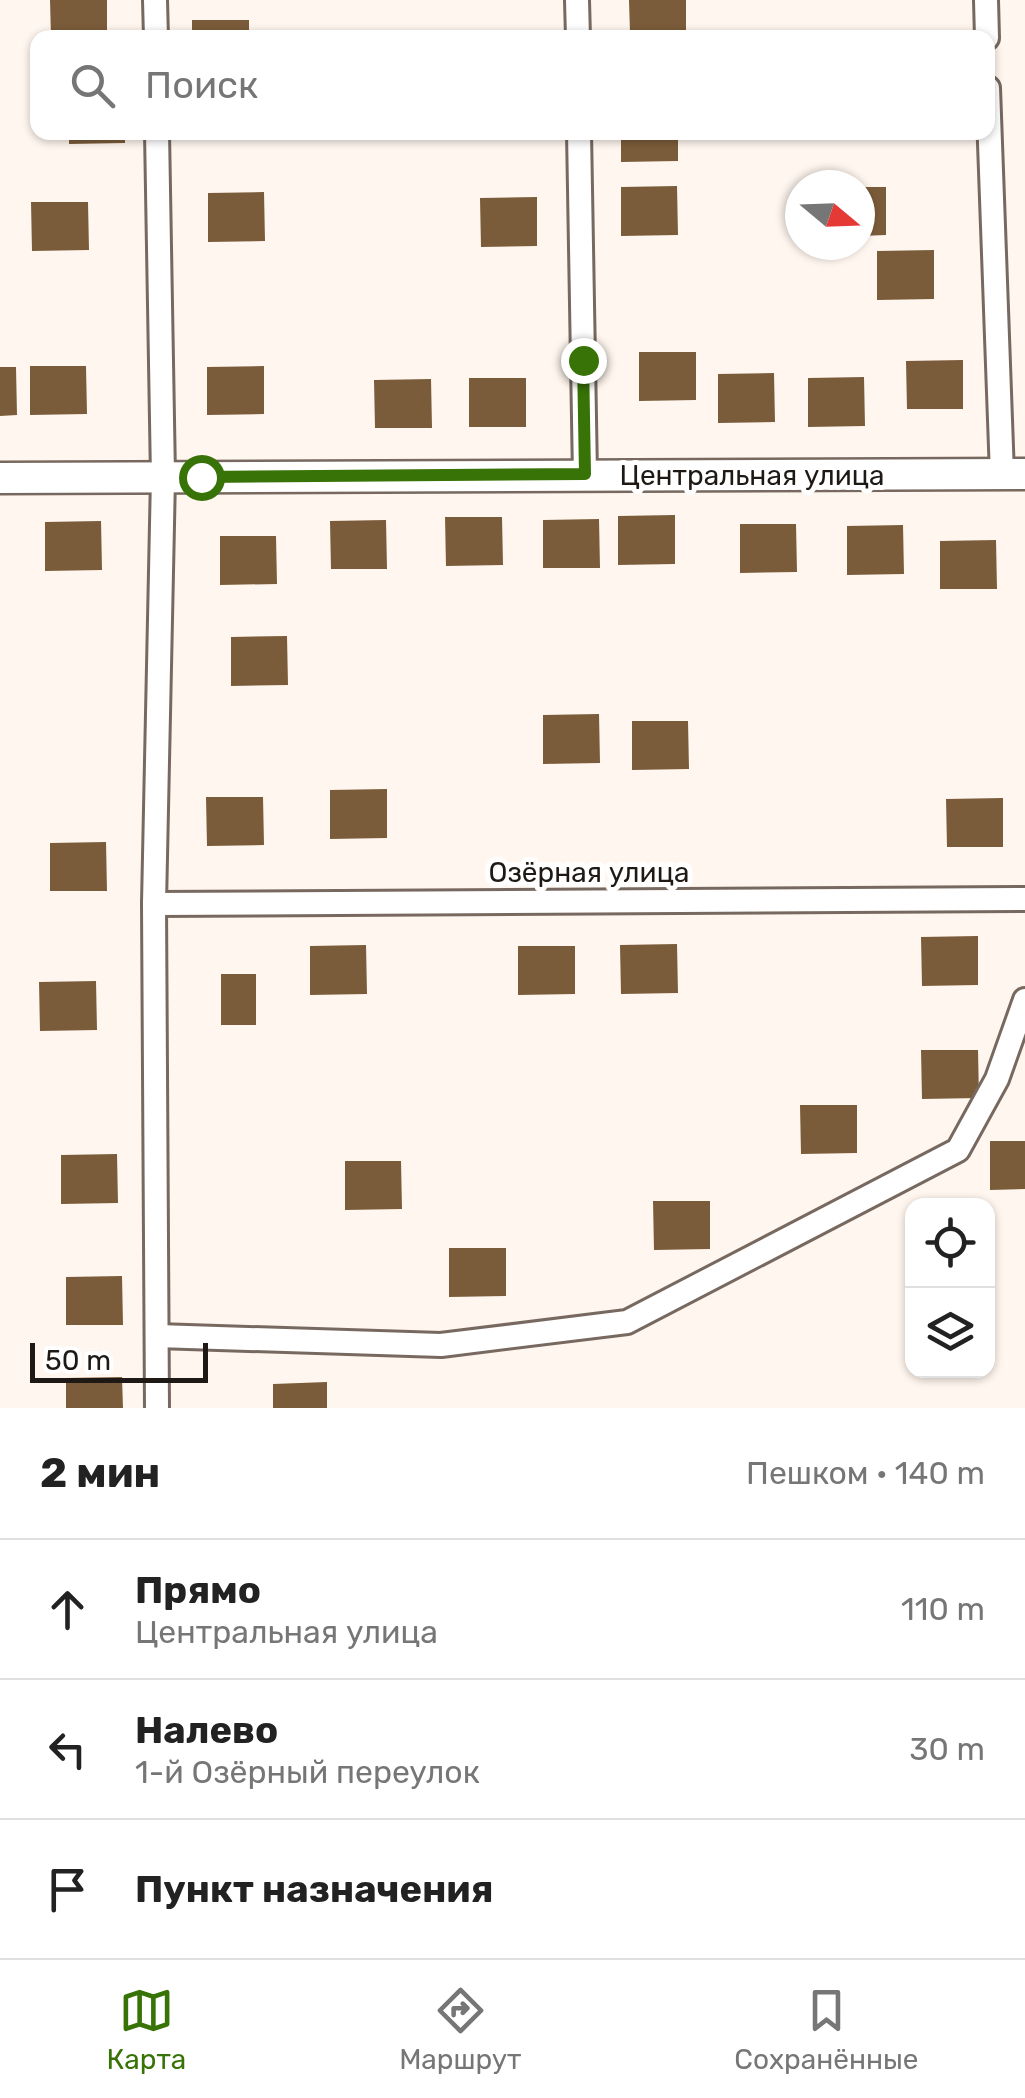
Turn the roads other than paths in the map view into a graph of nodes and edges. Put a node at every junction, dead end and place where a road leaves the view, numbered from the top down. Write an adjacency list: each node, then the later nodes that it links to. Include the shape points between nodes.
1 (155, 0): 4 (street)
2 (577, 0): 5 (street)
3 (986, 0): 6 (street)
4 (156, 30)
5 (578, 30)
6 (986, 30)
7 (157, 140): 12 (street)
8 (580, 140): 10 (street)
9 (991, 140): 11 (street)
10 (585, 474): 11 (street, Центральная улица); 12 (street, Центральная улица)
11 (1014, 475)
12 (162, 477): 13 (street, Центральная улица); 15 (street)
13 (0, 478)
14 (1025, 899): 15 (street, Озёрная улица)
15 (154, 904): 17 (street)
16 (1025, 1000): 17 (street, via 998,1079 958,1150 627,1322 441,1346)
17 (157, 1336): 18 (street)
18 (157, 1408)

